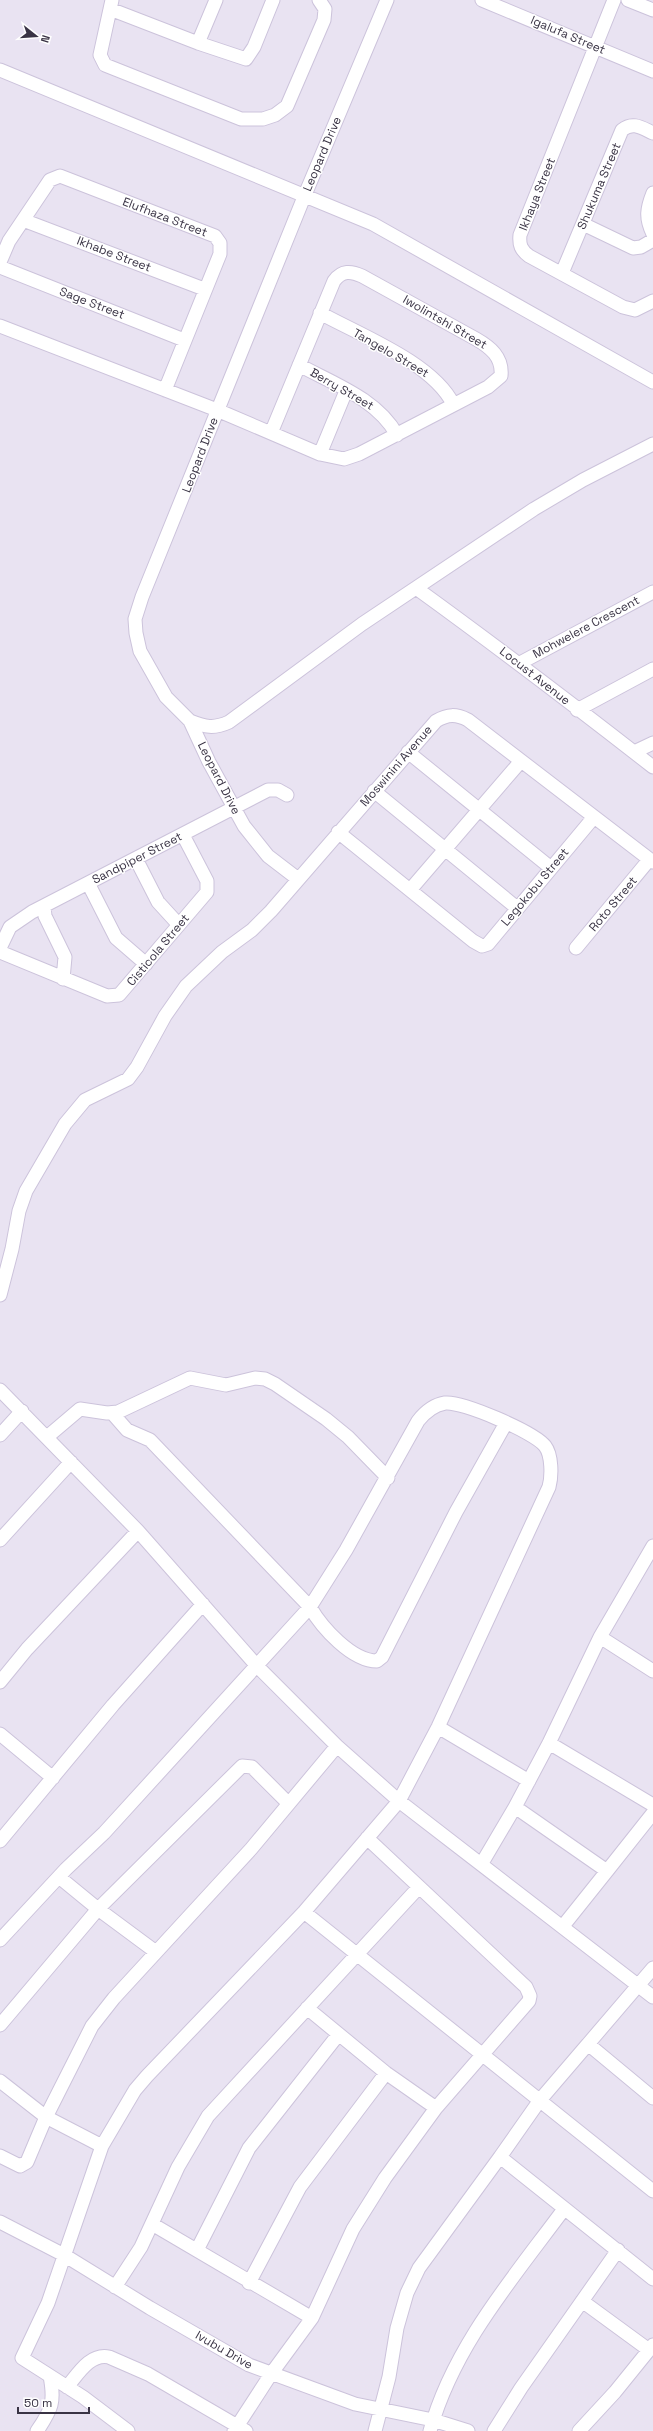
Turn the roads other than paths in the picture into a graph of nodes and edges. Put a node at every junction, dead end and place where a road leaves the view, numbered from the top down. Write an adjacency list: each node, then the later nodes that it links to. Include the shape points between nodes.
1 (216, 0): 10 (street)
2 (273, 0): 10 (street, via 254,47 246,59)
3 (319, 0): 8 (street, via 325,8 324,20 290,101 279,113 255,120 236,118 105,65 100,55)
4 (387, 0): 16 (street, Leopard Drive)
5 (482, 0): 11 (street, Igalufa Street)
6 (614, 0): 11 (street, Ikhaya Street)
7 (628, 0): 9 (street)
8 (111, 5): 10 (street)
9 (653, 10)
10 (198, 43)
11 (595, 47): 13 (street, Igalufa Street); 23 (street, Ikhaya Street, via 520,235 519,242 524,252)
12 (0, 70): 16 (street)
13 (653, 70)
14 (653, 133): 18 (street, Shukuma Street, via 636,125 630,125 622,130)
15 (653, 193): 19 (street, via 647,211 648,224)
16 (304, 197): 30 (street, via 389,232); 34 (street, Leopard Drive)
17 (23, 220): 21 (street, Elufhaza Street, via 9,241); 24 (street, Ikhabe Street); 24 (street, Elufhaza Street, via 50,180 60,176 67,178 215,236 221,249)
18 (583, 224): 20 (street, via 633,248 641,247); 23 (street, Shukuma Street)
19 (653, 234)
20 (653, 240)
21 (0, 262)
22 (0, 267): 28 (street, Sage Street)
23 (562, 273): 25 (street, Ikhaya Street, via 630,310)
24 (204, 289): 28 (street, Elufhaza Street)
25 (653, 301)
26 (320, 313): 29 (street, Iwolintshi Street); 33 (street, Tangelo Street, via 426,372 443,387); 33 (street, Iwolintshi Street, via 334,281 339,274 349,272 379,284 486,345 500,362 500,376 488,387)
27 (0, 326): 31 (street)
28 (184, 340): 31 (street, Elufhaza Street)
29 (300, 365): 32 (street, Berry Street); 35 (street, Iwolintshi Street)
30 (653, 382)
31 (165, 390): 34 (street)
32 (346, 391): 36 (street, Berry Street, via 380,411); 38 (street)
33 (453, 404): 36 (street, Iwolintshi Street)
34 (217, 410): 35 (street, Iwolintshi Street); 44 (street, Leopard Drive, via 135,619 140,651 166,697)
35 (271, 432): 38 (street, Iwolintshi Street)
36 (397, 434): 38 (street, Iwolintshi Street, via 352,458 334,458)
37 (653, 444): 39 (street, via 562,492)
38 (320, 454)
39 (416, 588): 41 (street, Locust Avenue); 44 (street, via 229,722 217,727 204,727)
40 (653, 592): 41 (street, Mohwelere Crescent)
41 (520, 663): 43 (street, Locust Avenue)
42 (653, 669): 43 (street)
43 (577, 710): 47 (street, Locust Avenue)
44 (190, 721): 52 (street, Leopard Drive)
45 (653, 743): 47 (street)
46 (408, 752): 48 (street, Moswinini Avenue, via 436,721 444,716 454,715 468,720); 50 (street, Moswinini Avenue); 53 (street)
47 (634, 752): 49 (street, Locust Avenue)
48 (521, 761): 53 (street); 54 (street, Moswinini Avenue)
49 (653, 767)
50 (374, 791): 55 (street, Moswinini Avenue); 57 (street)
51 (287, 795): 52 (street, Sandpiper Street, via 278,790 268,790)
52 (235, 809): 56 (street, Sandpiper Street); 61 (street, Leopard Drive, via 257,844)
53 (480, 810): 57 (street); 60 (street)
54 (594, 817): 59 (street, Moswinini Avenue); 60 (street, Legokobu Street)
55 (338, 832): 61 (street, Moswinini Avenue); 63 (street)
56 (183, 835): 58 (street, Sandpiper Street); 66 (street, Cisticola Street, via 208,886 203,897)
57 (444, 850): 63 (street); 65 (street)
58 (136, 860): 62 (street, Sandpiper Street); 66 (street, via 158,902)
59 (651, 861): 68 (street, Roto Street)
60 (551, 868): 65 (street, Legokobu Street)
61 (298, 879): 72 (street, Moswinini Avenue, via 260,923 222,952 186,986 164,1016 128,1079 85,1100 65,1124 26,1191)
62 (88, 883): 64 (street, Sandpiper Street); 70 (street, via 116,938)
63 (410, 890): 65 (street, Legokobu Street, via 482,946 488,944)
64 (44, 907): 67 (street, Sandpiper Street, via 13,924); 71 (street, via 45,916 65,957)
65 (517, 908)
66 (179, 926): 70 (street, Cisticola Street)
67 (0, 948)
68 (576, 948)
69 (0, 952): 71 (street, Cisticola Street)
70 (146, 964): 71 (street, Cisticola Street, via 123,992 113,997)
71 (63, 979)
72 (0, 1295)
73 (0, 1390): 74 (street)
74 (22, 1411): 77 (street); 78 (street)
75 (113, 1414): 78 (street, via 80,1409); 80 (street, via 190,1378 226,1385 255,1378 265,1379 326,1419 348,1437); 85 (street, via 127,1430 150,1440)
76 (506, 1423): 80 (street, via 463,1405 437,1405 418,1421); 85 (street, via 456,1512 382,1657 377,1661 367,1660 345,1646 327,1632); 90 (street, via 537,1438 546,1447 550,1465 550,1484)
77 (0, 1435)
78 (47, 1437): 79 (street)
79 (71, 1462): 81 (street); 82 (street)
80 (388, 1478): 85 (street)
81 (138, 1532): 84 (street); 89 (street, via 27,1649)
82 (0, 1540)
83 (653, 1546): 86 (street)
84 (203, 1604): 87 (street); 94 (street, via 140,1674)
85 (310, 1607): 87 (street)
86 (600, 1637): 88 (street); 92 (street)
87 (257, 1666): 93 (street); 105 (street, via 104,1833)
88 (653, 1671)
89 (0, 1682)
90 (438, 1727): 95 (street); 96 (street)
91 (0, 1734): 94 (street)
92 (549, 1743): 95 (street); 98 (street)
93 (338, 1746): 96 (street); 97 (street)
94 (53, 1778): 102 (street)
95 (529, 1781): 99 (street)
96 (399, 1801): 101 (street); 103 (street)
97 (288, 1803): 107 (street, via 252,1767 242,1766); 111 (street, via 251,1849)
98 (653, 1805)
99 (515, 1807): 103 (street); 104 (street)
100 (653, 1812): 104 (street)
101 (367, 1838): 106 (street); 108 (street)
102 (0, 1841)
103 (482, 1863): 109 (street)
104 (607, 1871): 109 (street)
105 (59, 1877): 107 (street); 110 (street)
106 (419, 1887): 112 (street); 120 (street, via 529,1990 529,2000)
107 (98, 1909): 111 (street); 117 (street)
108 (304, 1912): 112 (street); 127 (street, via 146,2076)
109 (563, 1926): 114 (street)
110 (0, 1940)
111 (156, 1952): 126 (street, via 92,2026)
112 (356, 1954): 116 (street); 120 (street)
113 (653, 1968): 114 (street)
114 (639, 1986): 115 (street); 119 (street)
115 (653, 1997)
116 (307, 2008): 118 (street); 133 (street, via 208,2116 178,2167)
117 (0, 2025)
118 (338, 2035): 121 (street); 134 (street, via 249,2148)
119 (588, 2044): 123 (street); 124 (street)
120 (481, 2055): 124 (street); 125 (street)
121 (386, 2073): 125 (street); 138 (street, via 300,2187)
122 (0, 2081): 126 (street)
123 (653, 2098)
124 (540, 2100): 129 (street); 130 (street)
125 (436, 2108): 141 (street, via 372,2198 344,2248)
126 (46, 2117): 127 (street); 128 (street, via 36,2143 23,2165 17,2165)
127 (102, 2146): 136 (street)
128 (0, 2156)
129 (500, 2156): 131 (street); 146 (street, via 419,2268 407,2293 397,2328 393,2360)
130 (653, 2191)
131 (564, 2209): 135 (street); 147 (street, via 479,2325 449,2382)
132 (0, 2222): 136 (street, Ivubu Drive)
133 (152, 2224): 134 (street); 139 (street, via 141,2247)
134 (197, 2250): 138 (street)
135 (618, 2250): 137 (street); 140 (street)
136 (64, 2255): 139 (street, Ivubu Drive); 144 (street, via 48,2303 22,2358)
137 (653, 2279)
138 (249, 2283): 141 (street)
139 (115, 2287): 143 (street, Ivubu Drive, via 249,2365)
140 (582, 2301): 142 (street); 153 (street)
141 (312, 2318): 143 (street)
142 (651, 2348): 154 (street)
143 (270, 2374): 146 (street, Ivubu Drive, via 355,2404); 148 (street)
144 (50, 2376): 145 (street); 149 (street, via 52,2404)
145 (67, 2386): 148 (street, via 91,2360 103,2355 148,2374); 150 (street)
146 (381, 2410): 147 (street, Ivubu Drive); 151 (street)
147 (432, 2426): 152 (street, Ivubu Drive)
148 (239, 2429)
149 (37, 2431)
150 (128, 2431)
151 (375, 2431)
152 (468, 2431)
153 (494, 2431)
154 (579, 2431)

